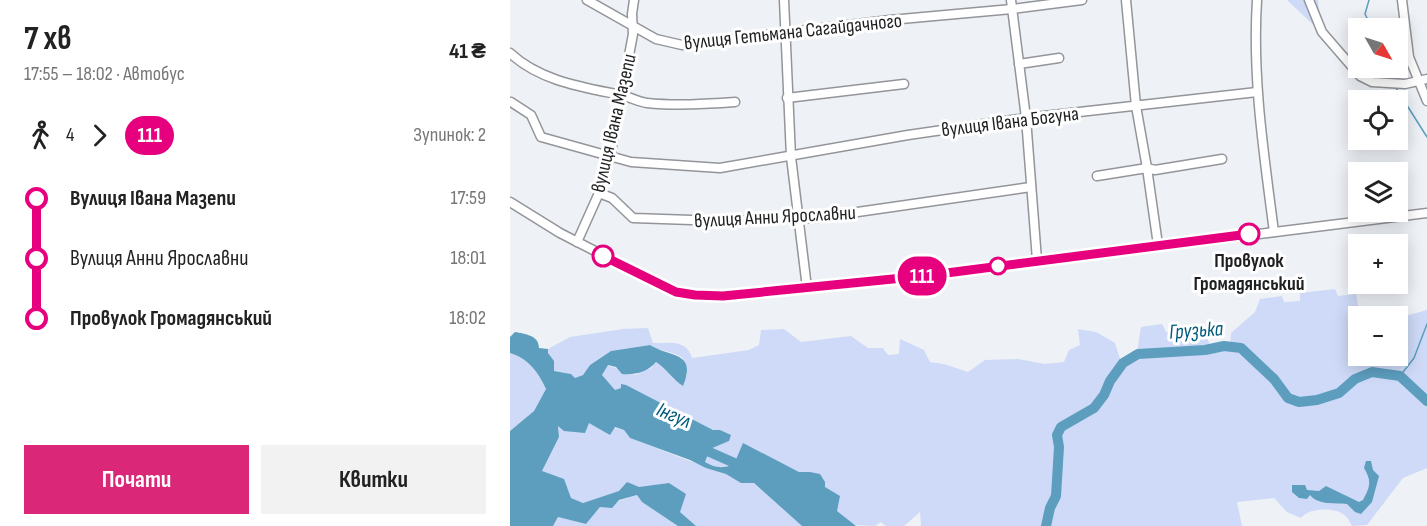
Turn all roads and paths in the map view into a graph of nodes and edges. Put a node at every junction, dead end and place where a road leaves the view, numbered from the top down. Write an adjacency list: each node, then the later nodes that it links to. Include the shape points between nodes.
1 (587, 0): 10 (street, вулиця Гетьмана Сагайдачного)
2 (634, 0): 10 (street, вулиця Івана Мазепи)
3 (784, 0): 11 (street)
4 (1082, 0): 9 (street, вулиця Гетьмана Сагайдачного)
5 (1126, 0): 23 (street)
6 (1257, 0): 17 (street)
7 (1309, 0): 15 (street, via 1322,32 1360,76 1372,82 1406,84)
8 (1402, 0): 15 (street, via 1409,57)
9 (1011, 5): 11 (street, вулиця Гетьмана Сагайдачного); 14 (street)
10 (632, 25): 11 (street, вулиця Гетьмана Сагайдачного, via 656,39 681,45); 18 (street, вулиця Івана Мазепи)
11 (784, 33): 19 (street)
12 (510, 53): 18 (street, via 546,77)
13 (1059, 58): 14 (street)
14 (1019, 64): 24 (street)
15 (1422, 80): 20 (street)
16 (904, 84): 19 (street)
17 (1257, 92): 23 (street, вулиця Івана Богуна); 35 (street)
18 (622, 95): 22 (street, via 645,103 677,105); 25 (street, вулиця Івана Мазепи)
19 (787, 98): 26 (street)
20 (1427, 101)
21 (511, 102): 25 (street, вулиця Івана Богуна, via 531,114 541,137)
22 (735, 102)
23 (1136, 106): 24 (street, вулиця Івана Богуна); 28 (street)
24 (1026, 118): 26 (street, вулиця Івана Богуна); 30 (street)
25 (610, 157): 26 (street, вулиця Івана Богуна, via 720,168); 31 (street, вулиця Івана Мазепи)
26 (791, 157): 34 (street)
27 (1222, 159): 28 (street)
28 (1147, 168): 29 (street); 37 (street)
29 (1097, 176)
30 (1031, 187): 34 (street, вулиця Анни Ярославни, via 905,207); 38 (street)
31 (599, 193): 34 (street, вулиця Анни Ярославни, via 612,198 633,218 721,221); 36 (street, вулиця Івана Мазепи)
32 (510, 202): 36 (street)
33 (1427, 213): 35 (street)
34 (799, 217): 39 (street)
35 (1274, 232): 37 (street)
36 (577, 242): 39 (street, via 676,292 723,296)
37 (1158, 245): 38 (street)
38 (1037, 260): 39 (street)
39 (807, 288)

